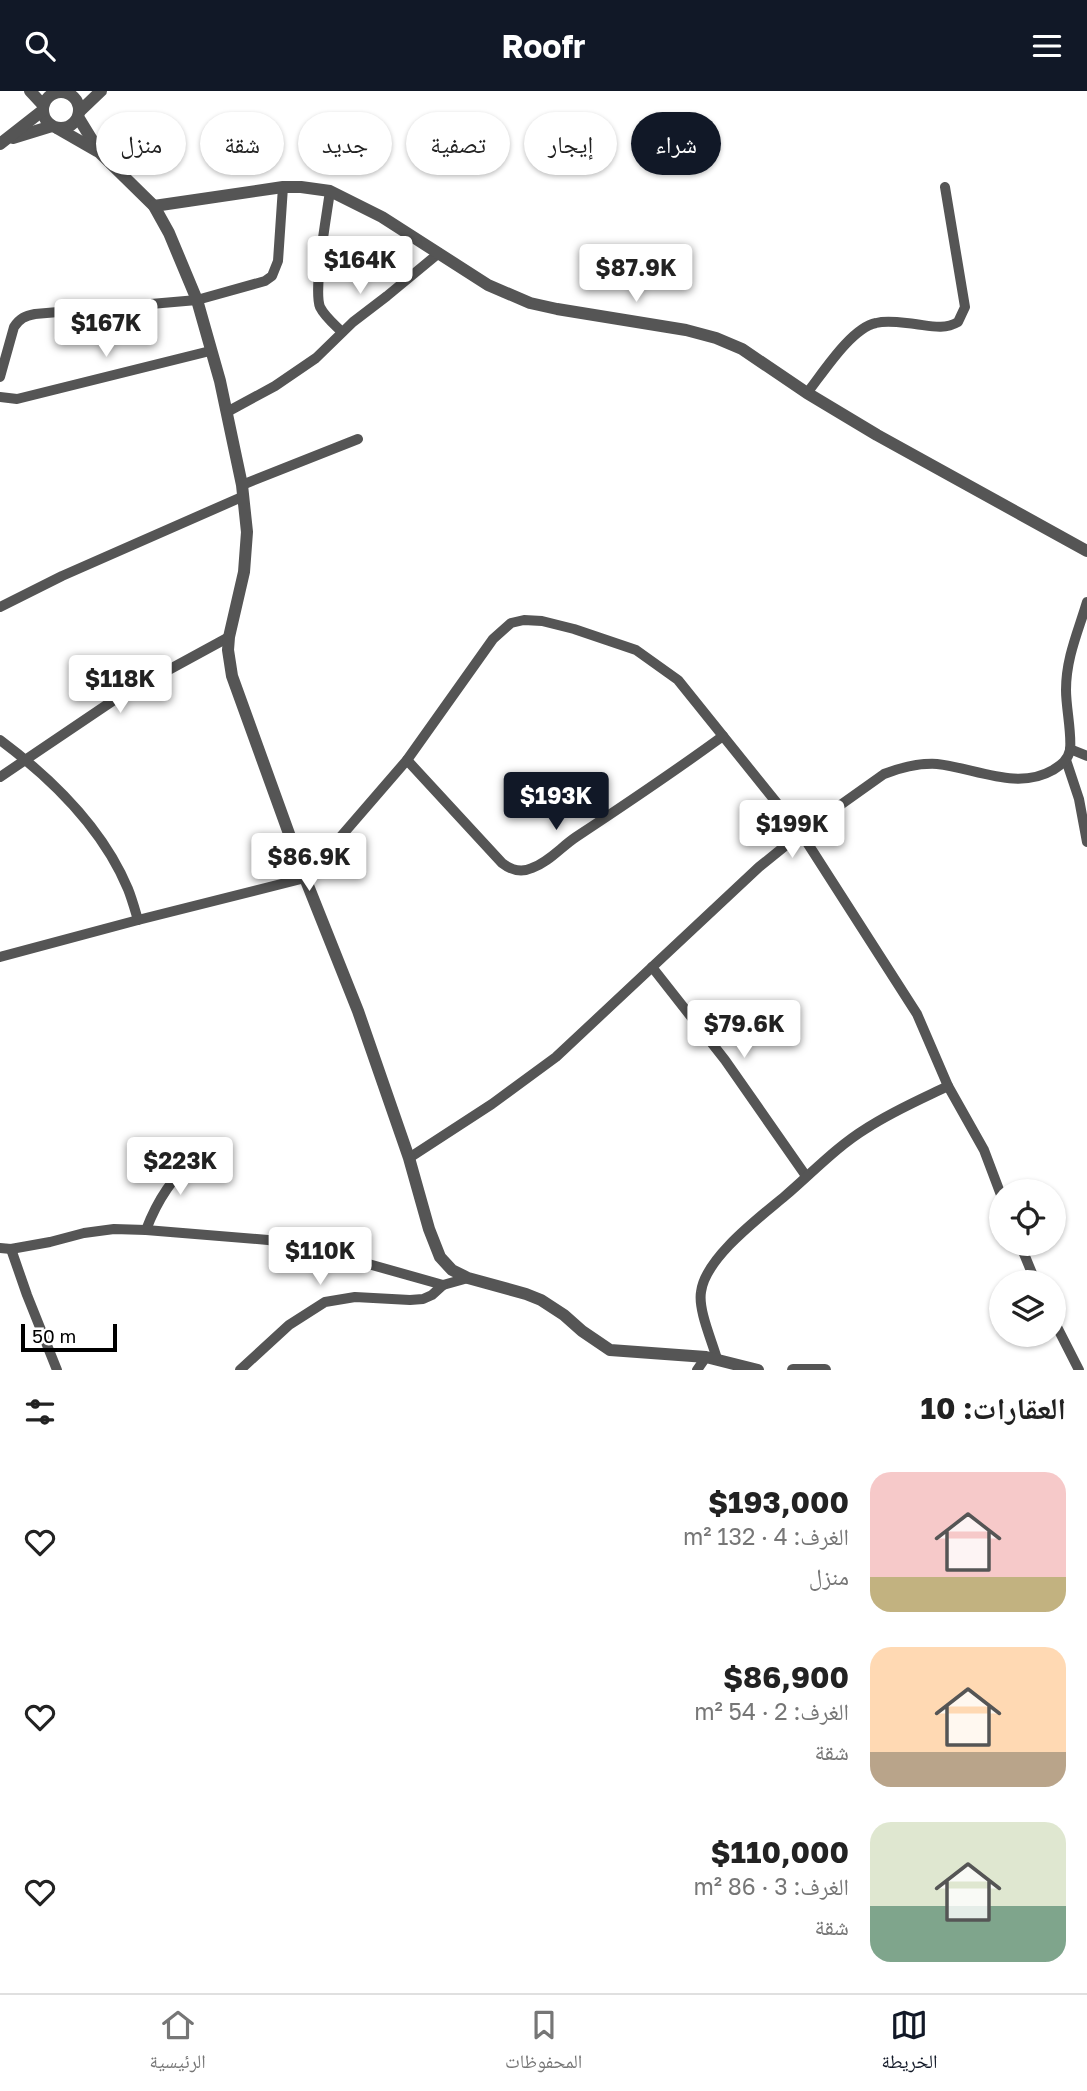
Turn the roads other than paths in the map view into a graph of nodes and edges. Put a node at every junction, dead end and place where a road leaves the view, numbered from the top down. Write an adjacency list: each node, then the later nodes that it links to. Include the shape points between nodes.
1 (30, 91): 4 (street)
2 (62, 91): 4 (street, via 50,95); 5 (street, via 76,100)
3 (101, 91): 5 (street)
4 (42, 108): 6 (street, via 47,122); 7 (street)
5 (78, 114): 6 (street, via 69,126); 8 (street)
6 (55, 127): 7 (street); 9 (street)
7 (3, 142)
8 (96, 146)
9 (96, 151)
10 (122, 175): 14 (street)
11 (282, 187): 13 (street); 14 (street); 16 (street, via 278,261 272,277)
12 (945, 187): 20 (street, via 965,307 958,322 943,328 898,322 864,328)
13 (330, 191): 15 (street); 17 (street, via 318,300)
14 (154, 206): 16 (street)
15 (439, 253): 17 (street); 20 (street, via 488,285 530,303 716,338 742,349)
16 (197, 300): 18 (street); 19 (street, via 24,317 14,327)
17 (342, 333): 22 (street, via 316,358)
18 (209, 351): 21 (street, via 17,399); 22 (street)
19 (0, 377)
20 (807, 393): 25 (street)
21 (0, 397)
22 (227, 412): 24 (street)
23 (358, 439): 24 (street)
24 (243, 491): 27 (street); 28 (street, via 245,563)
25 (1087, 551)
26 (1087, 602): 31 (street, via 1067,668)
27 (0, 607)
28 (229, 637): 33 (street, via 117,698); 38 (street, via 232,676)
29 (723, 736): 34 (street, via 541,864 519,871 502,863); 34 (street, via 678,680 636,650 574,629 524,619 511,623 493,639); 36 (street)
30 (0, 740): 33 (street)
31 (1068, 755): 32 (street); 36 (street, via 1049,772 1014,778 938,764 900,768 884,774); 37 (street)
32 (1087, 756)
33 (24, 758): 35 (street); 39 (street, via 74,807 105,847 129,890)
34 (407, 760): 38 (street)
35 (0, 777)
36 (801, 833): 41 (street); 42 (street, via 917,1014)
37 (1087, 842)
38 (305, 878): 39 (street); 44 (street)
39 (138, 920): 40 (street)
40 (0, 957)
41 (652, 967): 44 (street, via 556,1057); 45 (street, via 725,1060)
42 (948, 1086): 45 (street, via 868,1127); 46 (street)
43 (197, 1154): 47 (street, via 163,1194)
44 (410, 1158): 49 (street, via 435,1248 452,1270)
45 (806, 1176): 52 (street, via 735,1238 709,1271 700,1293)
46 (995, 1179)
47 (146, 1230): 48 (street, via 114,1229); 50 (street, via 301,1245)
48 (6, 1248): 53 (street)
49 (468, 1278): 50 (street); 52 (street, via 541,1300 610,1350)
50 (443, 1285): 54 (street, via 423,1299 355,1297 325,1302 289,1325)
51 (1066, 1345): 59 (street)
52 (712, 1358): 55 (street); 56 (street)
53 (57, 1370)
54 (240, 1370)
55 (697, 1370)
56 (758, 1370)
57 (793, 1370): 58 (street)
58 (825, 1370)
59 (1079, 1370)

